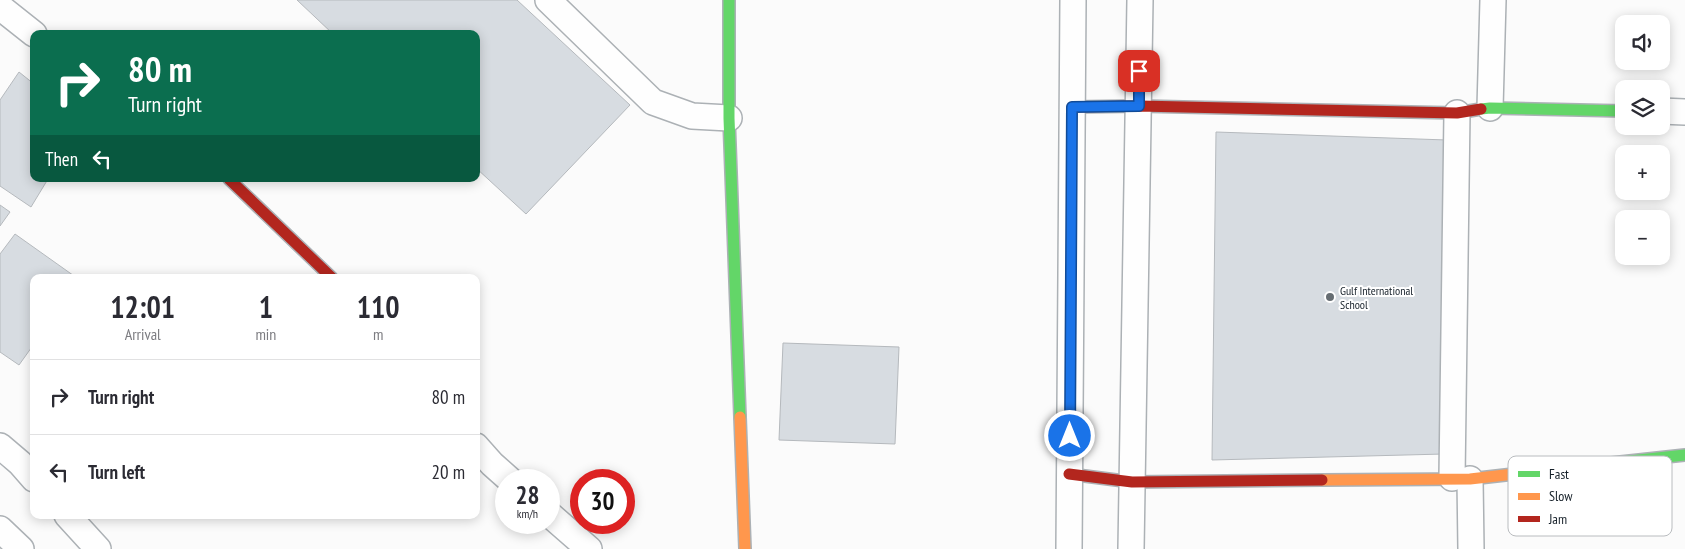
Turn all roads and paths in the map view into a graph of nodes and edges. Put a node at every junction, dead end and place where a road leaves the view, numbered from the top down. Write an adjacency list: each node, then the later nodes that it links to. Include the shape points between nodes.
1 (548, 0): 15 (street, via 653,102 692,116)
2 (729, 0): 15 (street)
3 (1073, 0): 9 (street)
4 (1140, 0): 8 (street)
5 (1493, 0): 10 (street)
6 (0, 7): 7 (street)
7 (30, 31)
8 (1139, 106): 9 (street); 14 (street); 27 (street)
9 (1072, 107): 25 (street)
10 (1490, 108): 11 (street); 14 (street)
11 (1615, 111)
12 (1670, 111): 13 (street)
13 (1685, 112)
14 (1457, 113): 26 (street)
15 (729, 118): 34 (street)
16 (231, 182): 17 (street)
17 (328, 274)
18 (0, 446): 24 (street)
19 (480, 450): 22 (street)
20 (1685, 455): 21 (street)
21 (1672, 456)
22 (498, 469)
23 (1508, 473): 26 (street)
24 (30, 474)
25 (1069, 474): 27 (street); 35 (street)
26 (1461, 478): 27 (street); 37 (street)
27 (1132, 482): 36 (street)
28 (71, 519): 32 (street)
29 (560, 523): 33 (street)
30 (0, 529): 31 (street)
31 (21, 549)
32 (98, 549)
33 (590, 549)
34 (745, 549)
35 (1069, 549)
36 (1131, 549)
37 (1471, 549)

